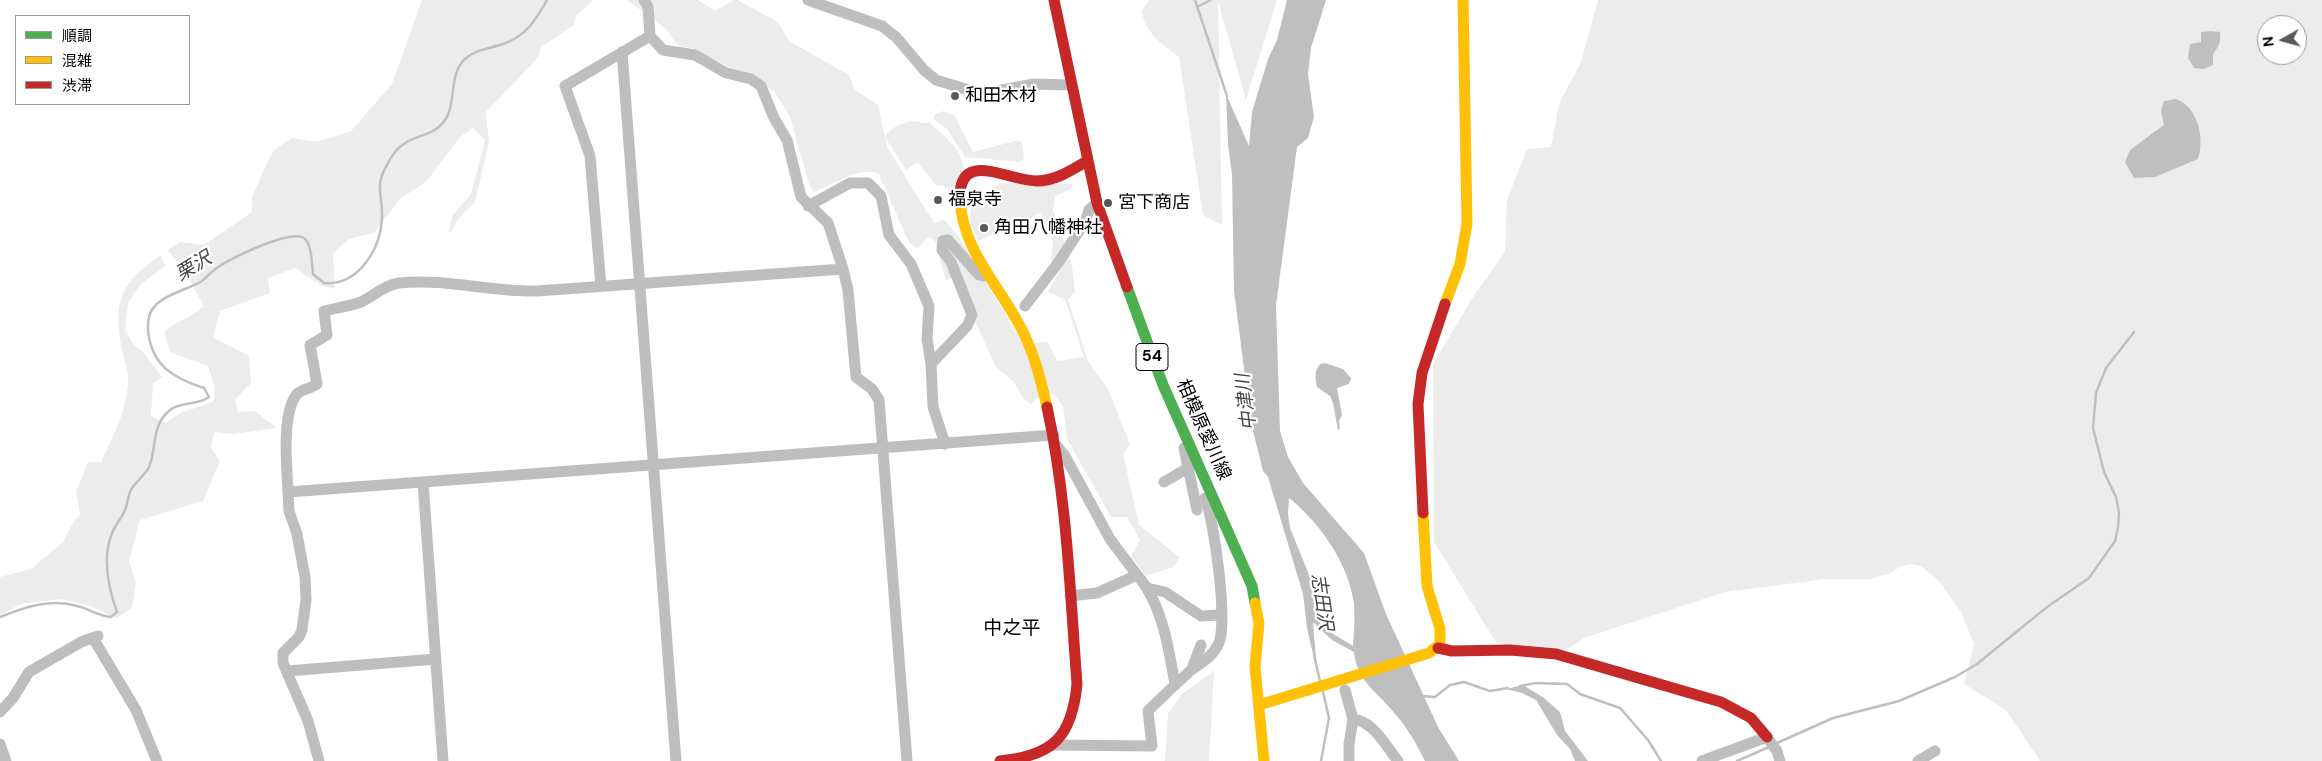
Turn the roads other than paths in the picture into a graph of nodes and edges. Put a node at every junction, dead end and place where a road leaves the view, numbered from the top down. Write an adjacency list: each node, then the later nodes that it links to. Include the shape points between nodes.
1 (644, 0): 5 (street, via 648,6)
2 (808, 0): 7 (street, via 882,26 936,80 985,93 1034,84)
3 (1054, 0): 7 (street, 相模原愛川線 / 54)
4 (1463, 0): 33 (street, via 1467,224 1460,264 1422,373 1418,404 1427,586 1440,630 1440,644)
5 (650, 36): 6 (street); 10 (street, via 663,50 695,55 726,73 751,79 761,86 787,140 801,197)
6 (622, 52): 13 (street); 14 (street, via 565,86 590,156)
7 (1071, 85): 8 (street, 相模原愛川線 / 54)
8 (1086, 161): 9 (street, 相模原愛川線 / 54); 12 (street, via 1061,176 1046,180 1026,180 981,170 964,176 960,192 961,222 968,242)
9 (1098, 203): 15 (street, via 1089,210 1085,222); 17 (street, 相模原愛川線 / 54, via 1146,342)
10 (808, 206): 11 (street, via 828,223); 16 (street, via 850,183 868,183 881,196 889,235 911,264 929,306 927,339)
11 (843, 268): 13 (street); 20 (street, via 856,377 877,395)
12 (987, 273): 16 (street, via 979,275 954,245 944,241 942,250 951,262 972,314 966,326); 18 (street, via 1014,315 1030,348)
13 (639, 283): 14 (street); 21 (street)
14 (601, 286): 26 (street, via 520,291 434,281 398,284 360,302 324,311 327,335 310,345 318,384 300,391 289,418 286,453)
15 (1025, 306)
16 (932, 364): 19 (street, via 934,416)
17 (1185, 433): 22 (street, via 1180,437); 23 (street, 相模原愛川線 / 54)
18 (1055, 440): 19 (street); 28 (street, via 1110,539); 30 (street)
19 (945, 444): 20 (street)
20 (883, 449): 21 (street); 51 (street)
21 (653, 466): 24 (street); 50 (street)
22 (1188, 468): 25 (street); 27 (street)
23 (1206, 480): 31 (street, via 1200,485 1209,509 1220,575); 39 (street, 相模原愛川線 / 54, via 1256,600)
24 (423, 482): 26 (street); 34 (street)
25 (1164, 482)
26 (288, 492): 35 (street, via 289,511 305,577 306,600 299,637 283,653)
27 (1197, 510)
28 (1138, 575): 29 (street); 30 (street, via 1097,593)
29 (1147, 588): 31 (street, via 1165,592 1201,616); 37 (street, via 1166,634)
30 (1070, 596): 44 (street, via 1076,702 1070,723)
31 (1221, 615): 36 (street, via 1218,646)
32 (1201, 645): 36 (street)
33 (1434, 650): 39 (street); 42 (street, via 1556,654 1721,702 1751,718)
34 (436, 660): 35 (street); 49 (street)
35 (287, 671): 48 (street, via 308,721)
36 (1191, 671): 37 (street)
37 (1174, 685): 44 (street, via 1148,711 1150,747)
38 (1346, 690): 41 (street)
39 (1259, 705): 53 (street, 相模原愛川線 / 54)
40 (0, 712): 47 (street, via 13,698 28,672 96,637 136,710)
41 (1353, 719): 54 (street); 55 (street, via 1372,728)
42 (1767, 737): 56 (street); 57 (street)
43 (0, 744): 46 (street)
44 (1052, 745): 52 (street, via 1030,757)
45 (1935, 751): 58 (street)
46 (6, 761)
47 (156, 761)
48 (319, 761)
49 (443, 761)
50 (676, 761)
51 (907, 761)
52 (1005, 761)
53 (1264, 761)
54 (1349, 761)
55 (1398, 761)
56 (1702, 761)
57 (1780, 761)
58 (1918, 761)

